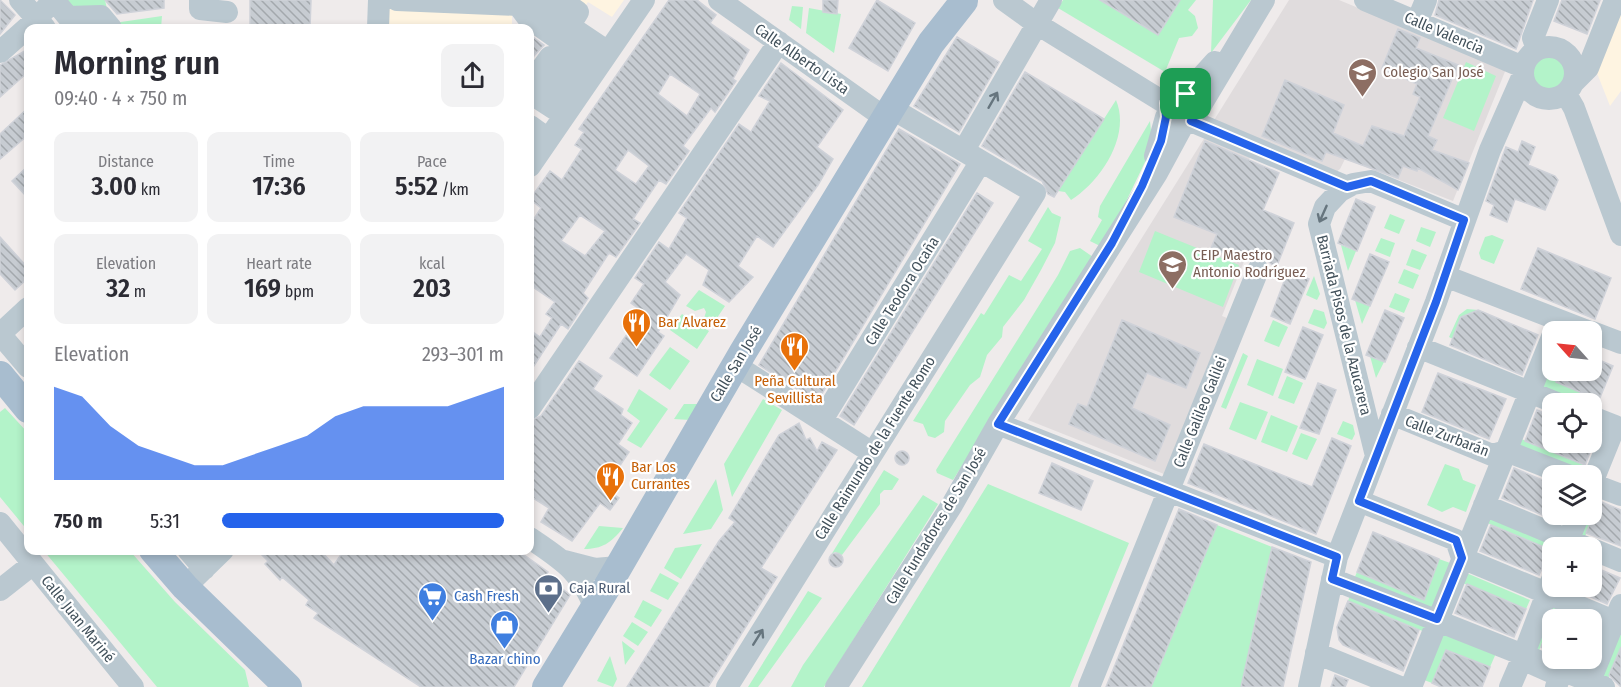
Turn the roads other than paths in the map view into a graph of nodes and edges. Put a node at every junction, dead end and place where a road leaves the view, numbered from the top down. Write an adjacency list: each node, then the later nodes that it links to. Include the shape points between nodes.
1 (20, 0): 27 (street)
2 (54, 0): 27 (street); 28 (street, via 68,17 101,16)
3 (200, 0): 24 (street, via 200,9)
4 (379, 0): 29 (street)
5 (397, 0): 6 (street)
6 (408, 0): 21 (street)
7 (561, 0): 38 (street, via 578,12)
8 (644, 0): 40 (street)
9 (719, 0): 34 (street, Calle Alberto Lista)
10 (948, 0): 35 (main road, Calle San José)
11 (963, 0): 12 (main road); 35 (main road, Calle San José)
12 (973, 0)
13 (990, 0): 26 (street)
14 (1004, 0): 26 (street)
15 (1051, 0): 26 (street, Calle Teodora Ocaña)
16 (1262, 0): 45 (street, Calle Fundadores de San José); 45 (street, Calle Fundadores de San José, via 1186,94 1194,100)
17 (1365, 0): 25 (street, Calle Valencia)
18 (1426, 0): 25 (street)
19 (1548, 0): 39 (street)
20 (1615, 0): 33 (street)
21 (438, 1): 22 (street)
22 (465, 2): 23 (street)
23 (492, 2): 30 (street, via 518,5)
24 (227, 14)
25 (1417, 22): 39 (street, Calle Valencia)
26 (1035, 23): 45 (street); 48 (street, Calle Teodora Ocaña, one-way to 26)
27 (41, 24)
28 (108, 24)
29 (378, 24)
30 (530, 24)
31 (24, 36): 37 (street)
32 (534, 36): 38 (street)
33 (1600, 39): 36 (street); 41 (street, via 1588,68)
34 (779, 42): 44 (street, Calle Alberto Lista); 69 (street)
35 (931, 43): 44 (main road, Calle San José)
36 (1563, 51): 39 (street, via 1553,47); 41 (street, via 1572,62)
37 (0, 52)
38 (544, 64): 40 (street); 40 (street); 40 (street)
39 (1528, 64): 42 (street, via 1526,86); 43 (street)
40 (586, 83): 47 (street)
41 (1570, 88): 42 (street, via 1556,99); 53 (street, via 1574,108)
42 (1535, 96): 43 (street)
43 (1504, 111): 52 (street)
44 (888, 113): 48 (street, Calle Alberto Lista); 64 (main road, Calle San José)
45 (1180, 116): 50 (street); 73 (street, Calle Fundadores de San José, via 1157,173)
46 (534, 129): 47 (street)
47 (548, 139): 49 (street)
48 (972, 156): 51 (street, Calle Alberto Lista, via 1035,193); 71 (street, Calle Teodora Ocaña)
49 (534, 160)
50 (1347, 187): 52 (street, via 1371,181); 76 (street, Barriada Pisos de la Azucarera, one-way to 76, via 1325,207 1319,224)
51 (1025, 211): 74 (street, Calle Raimundo de la Fuente Romo)
52 (1464, 220): 55 (street)
53 (1620, 227)
54 (1258, 270): 80 (street, Calle Galileo Galilei)
55 (1445, 276): 57 (street); 61 (street)
56 (24, 312): 58 (street)
57 (1542, 323)
58 (0, 334): 62 (street)
59 (1602, 336): 60 (street)
60 (1621, 343)
61 (1418, 347): 66 (street); 70 (street)
62 (24, 362)
63 (1542, 362): 66 (street)
64 (735, 364): 71 (street); 97 (main road, Calle San José)
65 (0, 375): 68 (main road)
66 (1530, 392): 67 (street); 75 (street)
67 (1542, 397)
68 (16, 401)
69 (534, 402)
70 (1392, 414): 75 (street, Calle Zurbarán); 76 (street)
71 (822, 420): 74 (street)
72 (1602, 421): 77 (street, via 1615,426)
73 (998, 424): 80 (street); 114 (street, Calle Fundadores de San José, via 952,505)
74 (871, 452): 113 (street, Calle Raimundo de la Fuente Romo, one-way to 74)
75 (1499, 453): 78 (street, Calle Zurbarán); 83 (street)
76 (1376, 456): 82 (street)
77 (1600, 465)
78 (1542, 467)
79 (1602, 488): 81 (street)
80 (1167, 492): 98 (street); 115 (street, Calle Galileo Galilei)
81 (1621, 495)
82 (1359, 501): 87 (street); 98 (street)
83 (1484, 506): 85 (street); 87 (street)
84 (0, 524): 88 (street, Calle Juan Mariné)
85 (1555, 537)
86 (534, 541): 94 (street)
87 (1459, 549): 100 (street); 106 (street)
88 (24, 553)
89 (1602, 553): 95 (street)
90 (26, 555): 96 (street, Calle Juan Mariné)
91 (160, 555): 99 (main road)
92 (189, 555): 99 (street)
93 (223, 555): 99 (street)
94 (562, 561): 97 (street, via 596,569); 104 (street, via 588,588)
95 (1621, 561)
96 (33, 564): 101 (street); 111 (street, Calle Juan Mariné)
97 (618, 567): 104 (main road, Calle San José)
98 (1335, 568): 106 (street); 107 (street)
99 (194, 578): 112 (main road)
100 (1542, 583)
101 (0, 590)
102 (1546, 597): 108 (street)
103 (1574, 597): 105 (street)
104 (594, 608): 110 (main road, Calle San José)
105 (1619, 617): 109 (street)
106 (1437, 619): 108 (street); 118 (street)
107 (1316, 652): 116 (street); 117 (street)
108 (1523, 656): 109 (street); 119 (street); 120 (street, via 1560,676)
109 (1597, 684)
110 (544, 686)
111 (133, 687)
112 (288, 687)
113 (727, 687)
114 (836, 687)
115 (1089, 687)
116 (1309, 687)
117 (1400, 687)
118 (1411, 687)
119 (1510, 687)
120 (1556, 687)

